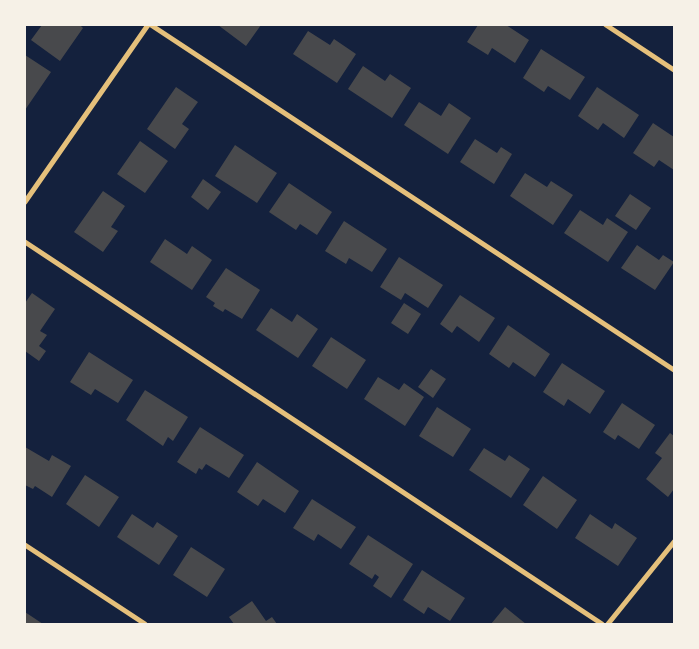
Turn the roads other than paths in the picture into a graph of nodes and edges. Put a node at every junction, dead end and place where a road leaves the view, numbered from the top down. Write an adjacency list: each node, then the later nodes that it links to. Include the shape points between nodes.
1 (150, 25): 4 (street); 6 (street)
2 (606, 25): 3 (street)
3 (674, 70)
4 (25, 202)
5 (25, 242): 10 (street)
6 (674, 370)
7 (674, 542): 11 (street)
8 (25, 545): 9 (street)
9 (145, 624)
10 (602, 624)
11 (608, 624)

